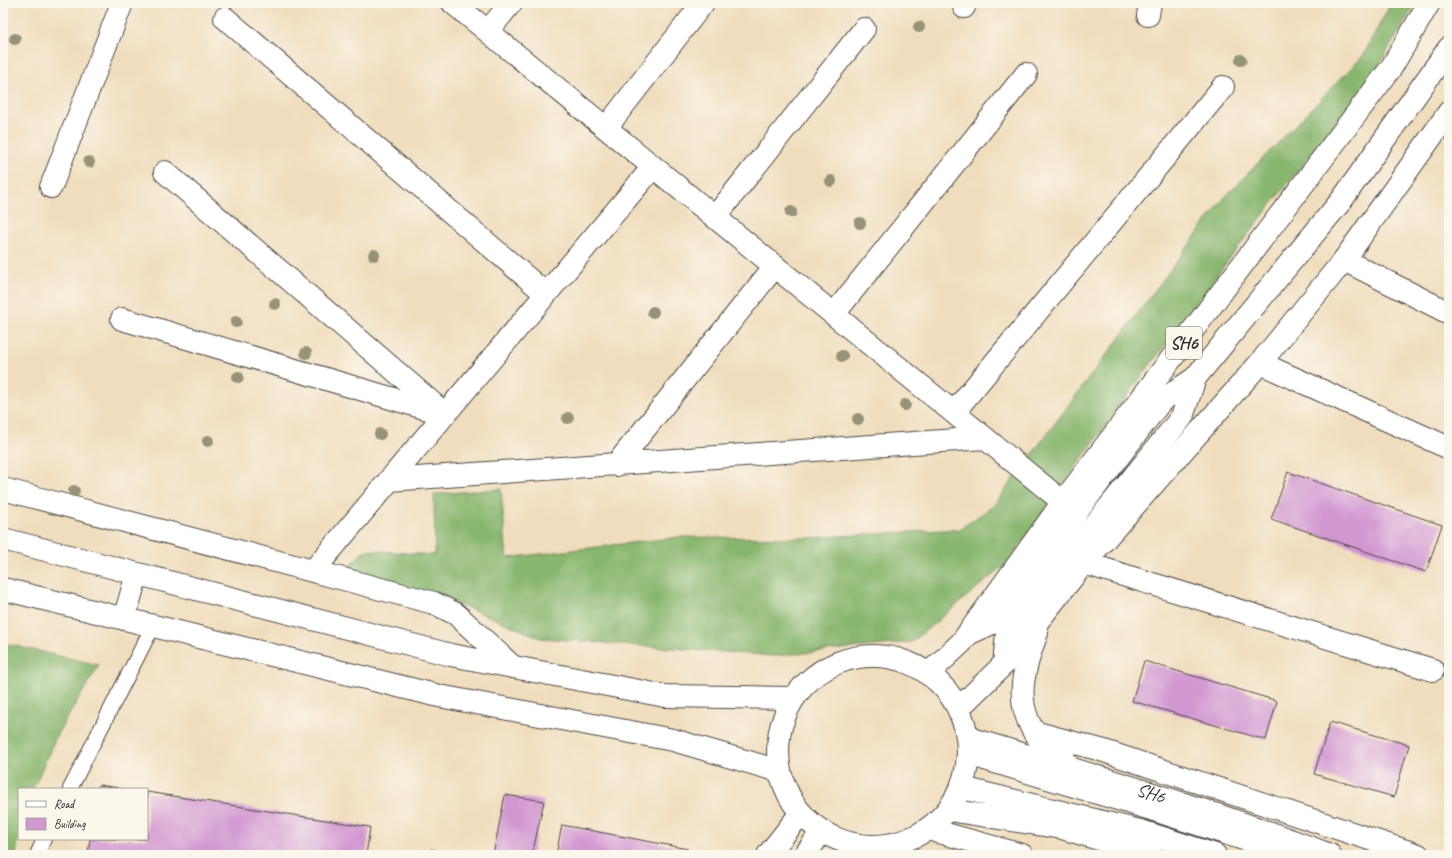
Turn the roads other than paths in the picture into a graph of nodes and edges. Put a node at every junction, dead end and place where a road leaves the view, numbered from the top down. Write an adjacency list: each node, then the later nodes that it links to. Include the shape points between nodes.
1 (122, 3): 16 (main road)
2 (454, 3): 8 (main road)
3 (511, 3): 8 (main road)
4 (702, 3): 13 (main road)
5 (1429, 3): 33 (main road, SH6, via 1391,68)
6 (225, 18): 20 (main road)
7 (864, 30): 17 (main road)
8 (488, 31): 13 (main road)
9 (1449, 48): 25 (main road, via 1342,201)
10 (1026, 74): 22 (main road)
11 (1223, 87): 26 (main road)
12 (1446, 123): 18 (main road)
13 (606, 128): 14 (main road)
14 (653, 167): 17 (main road); 20 (main road)
15 (165, 172): 27 (main road)
16 (51, 186)
17 (715, 217): 19 (main road)
18 (1344, 260): 21 (main road); 24 (main road)
19 (775, 266): 22 (main road); 30 (main road)
20 (546, 294): 27 (main road)
21 (1449, 313)
22 (834, 314): 26 (main road)
23 (122, 320): 27 (main road)
24 (1260, 363): 29 (main road); 35 (main road)
25 (1195, 378): 42 (main road, via 1162,400 992,623); 43 (main road, via 1182,417 1007,633)
26 (954, 412): 28 (main road)
27 (445, 414): 31 (main road)
28 (985, 438): 30 (main road); 33 (main road)
29 (1449, 448)
30 (616, 465): 31 (main road)
31 (389, 480): 36 (main road)
32 (3, 489): 36 (main road)
33 (1063, 502): 42 (main road, SH6)
34 (3, 540): 37 (main road)
35 (1084, 563): 39 (main road); 45 (main road)
36 (313, 571): 44 (main road, via 434,603 456,614)
37 (137, 574): 40 (main road); 44 (main road, via 451,655)
38 (3, 589): 40 (main road)
39 (1045, 612): 43 (main road); 49 (main road, via 1026,661 1022,695 1028,722)
40 (124, 619): 41 (main road)
41 (153, 626): 51 (main road, via 440,696 673,740); 53 (lane)
42 (968, 634): 46 (main road, SH6)
43 (1004, 664): 48 (main road)
44 (513, 667): 47 (main road, via 665,696)
45 (1433, 670)
46 (928, 674): 47 (main road, via 914,664 883,656 851,658 829,666 809,680); 48 (main road, via 940,682)
47 (793, 698): 51 (main road, via 782,721 778,746)
48 (959, 708): 50 (main road)
49 (1034, 732): 52 (main road, via 1042,744); 68 (main road, via 1101,750)
50 (968, 746): 52 (main road, SH6); 54 (main road, via 968,764); 66 (main road)
51 (779, 771): 56 (main road, via 787,793)
52 (1078, 771): 67 (main road, SH6, via 1275,834)
53 (71, 788)
54 (962, 788): 55 (main road); 65 (main road, via 1144,832)
55 (949, 810): 57 (main road); 64 (main road, via 1062,828)
56 (801, 813): 58 (main road); 61 (main road)
57 (928, 829): 58 (main road, via 903,841 875,846 848,843); 63 (main road)
58 (822, 831): 62 (main road)
59 (44, 840): 60 (lane)
60 (37, 855)
61 (768, 855)
62 (805, 855)
63 (1022, 855)
64 (1152, 855)
65 (1215, 855)
66 (1294, 855)
67 (1330, 855)
68 (1418, 855)

